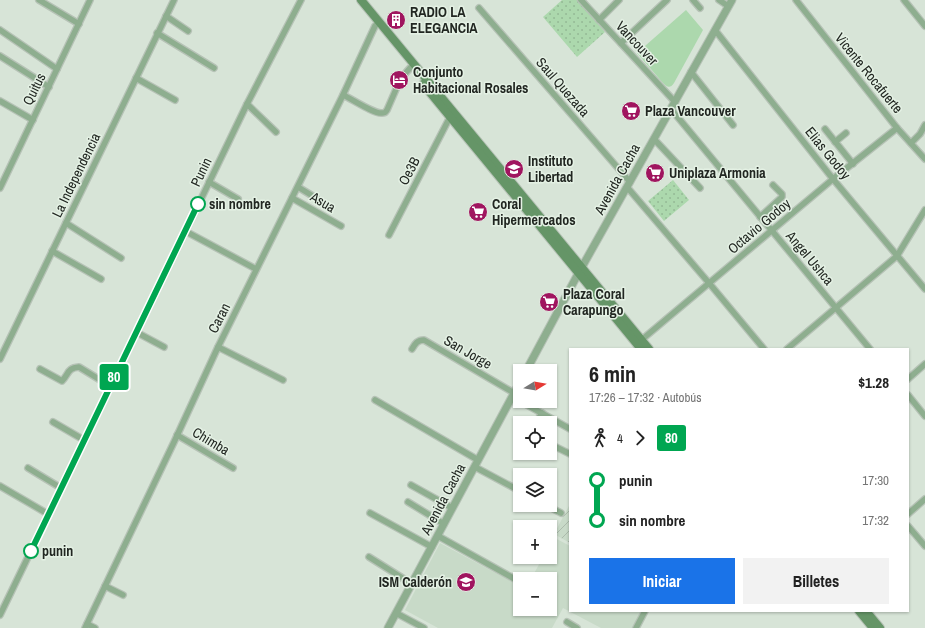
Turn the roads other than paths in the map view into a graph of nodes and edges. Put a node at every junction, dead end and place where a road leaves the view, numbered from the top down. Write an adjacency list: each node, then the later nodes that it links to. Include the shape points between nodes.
1 (39, 0): 19 (street)
2 (90, 0): 19 (street, Quitus)
3 (174, 0): 17 (street, La Independencia)
4 (301, 0): 38 (street, Punin)
5 (354, 0): 20 (main road)
6 (361, 0): 20 (main road)
7 (581, 0): 18 (street, Vancouver)
8 (620, 0): 18 (street)
9 (667, 0): 26 (street)
10 (693, 0): 16 (street)
11 (719, 0): 14 (street)
12 (796, 0): 44 (street, Vicente Rocafuerte)
13 (904, 0): 21 (street)
14 (730, 3): 23 (street, Avenida Cacha)
15 (478, 8): 55 (street, Saul Quezada)
16 (700, 8)
17 (166, 16): 24 (street); 25 (street, La Independencia)
18 (599, 20): 26 (street, Vancouver)
19 (79, 24): 30 (street, Quitus)
20 (377, 24): 29 (main road); 34 (street, Caran); 74 (main road)
21 (925, 26)
22 (0, 30): 30 (street)
23 (715, 30): 31 (street, Avenida Cacha); 53 (street, Elias Godoy)
24 (188, 31)
25 (157, 33): 28 (street); 32 (street, La Independencia)
26 (620, 43): 37 (street, Vancouver)
27 (0, 56): 33 (street)
28 (214, 68)
29 (410, 68): 34 (street, via 396,87 385,112 375,112); 40 (main road)
30 (57, 69): 33 (street, Quitus)
31 (691, 72): 37 (street, Avenida Cacha); 42 (street)
32 (136, 78): 35 (street); 65 (street, La Independencia)
33 (49, 87): 41 (street, Quitus)
34 (343, 95): 57 (street, Caran)
35 (176, 100)
36 (0, 101): 41 (street)
37 (675, 102): 39 (street, Avenida Cacha)
38 (247, 104): 46 (street); 54 (street, Punin)
39 (671, 109): 48 (street, Avenida Cacha); 64 (street, Angel Ushca)
40 (450, 117): 69 (street, Oe3B); 74 (main road)
41 (33, 120): 58 (street, Quitus)
42 (733, 125)
43 (925, 125): 50 (street)
44 (897, 128): 50 (street, Vicente Rocafuerte); 52 (street, Octavio Godoy)
45 (825, 129): 49 (street)
46 (276, 132)
47 (846, 133): 49 (street)
48 (654, 139): 55 (street, Avenida Cacha); 59 (street)
49 (835, 142): 52 (street)
50 (910, 143): 51 (street, Vicente Rocafuerte)
51 (925, 159)
52 (853, 164): 53 (street, Octavio Godoy)
53 (833, 179): 68 (street, Octavio Godoy); 71 (street, Elias Godoy)
54 (209, 182): 62 (street); 67 (street, Punin)
55 (628, 185): 74 (street, Avenida Cacha); 76 (street, Saul Quezada)
56 (774, 185): 64 (street, via 782,197)
57 (298, 187): 60 (street, Caran); 61 (street)
58 (0, 188)
59 (700, 188)
60 (292, 198): 66 (street, Asua); 73 (street, Caran)
61 (316, 198)
62 (238, 199)
63 (925, 210): 71 (street)
64 (760, 217): 68 (street, Angel Ushca)
65 (66, 223): 70 (street, La Independencia); 72 (street)
66 (341, 226)
67 (185, 231): 73 (street); 79 (street, Punin)
68 (771, 231): 76 (street, Octavio Godoy); 78 (street, Angel Ushca)
69 (389, 235)
70 (52, 251): 75 (street); 87 (street, La Independencia)
71 (897, 256): 77 (street, Elias Godoy); 78 (street)
72 (121, 258)
73 (256, 269): 82 (street, Caran)
74 (580, 271): 80 (main road); 88 (street, Avenida Cacha)
75 (102, 279)
76 (709, 283): 80 (street, Octavio Godoy); 83 (street, Saul Quezada)
77 (925, 289)
78 (836, 307): 84 (street); 85 (street, Angel Ushca)
79 (136, 332): 81 (street); 93 (street, Punin)
80 (640, 344)
81 (164, 347)
82 (218, 347): 92 (street); 104 (street, Caran)
83 (763, 348)
84 (788, 348)
85 (869, 348)
86 (412, 349): 94 (street, San Jorge, via 418,341 424,340)
87 (0, 359)
88 (530, 364)
89 (925, 364): 91 (street)
90 (40, 369): 93 (street, via 62,381 71,368 79,367)
91 (909, 378)
92 (283, 380)
93 (110, 386): 105 (street, Punin)
94 (513, 393)
95 (513, 396): 108 (street, Avenida Cacha)
96 (909, 396): 101 (street)
97 (375, 400): 108 (street)
98 (533, 408): 99 (street)
99 (542, 413): 100 (street); 103 (street)
100 (540, 416)
101 (925, 416)
102 (53, 422): 105 (street)
103 (569, 428)
104 (177, 435): 110 (street, Chimba); 131 (street, Caran)
105 (84, 440): 114 (street, Punin)
106 (557, 448): 107 (street)
107 (569, 454)
108 (476, 463): 113 (street); 117 (street, Avenida Cacha)
109 (28, 468): 114 (street)
110 (232, 468)
111 (411, 485): 117 (street)
112 (0, 486): 121 (street)
113 (513, 487)
114 (61, 488): 121 (street, Punin)
115 (925, 499): 120 (street)
116 (408, 502): 123 (street)
117 (452, 508): 123 (street, Avenida Cacha)
118 (557, 511): 119 (street)
119 (561, 513)
120 (909, 513)
121 (48, 514): 137 (street, Punin)
122 (370, 514): 127 (street)
123 (444, 524): 125 (street, Avenida Cacha)
124 (909, 527): 126 (street)
125 (438, 536): 127 (street, Avenida Cacha); 129 (street)
126 (925, 546)
127 (432, 547): 130 (street, Avenida Cacha)
128 (369, 557): 130 (street)
129 (513, 578)
130 (412, 584): 136 (street, Avenida Cacha)
131 (105, 586): 132 (street); 139 (street, Caran)
132 (123, 595)
133 (644, 612): 144 (street)
134 (859, 612): 145 (main road)
135 (867, 612): 146 (main road)
136 (396, 614): 141 (street, Avenida Cacha); 142 (street)
137 (0, 615)
138 (567, 622): 143 (street)
139 (86, 626): 140 (street)
140 (95, 628)
141 (388, 628)
142 (424, 628)
143 (577, 628)
144 (636, 628)
145 (873, 628)
146 (880, 628)

